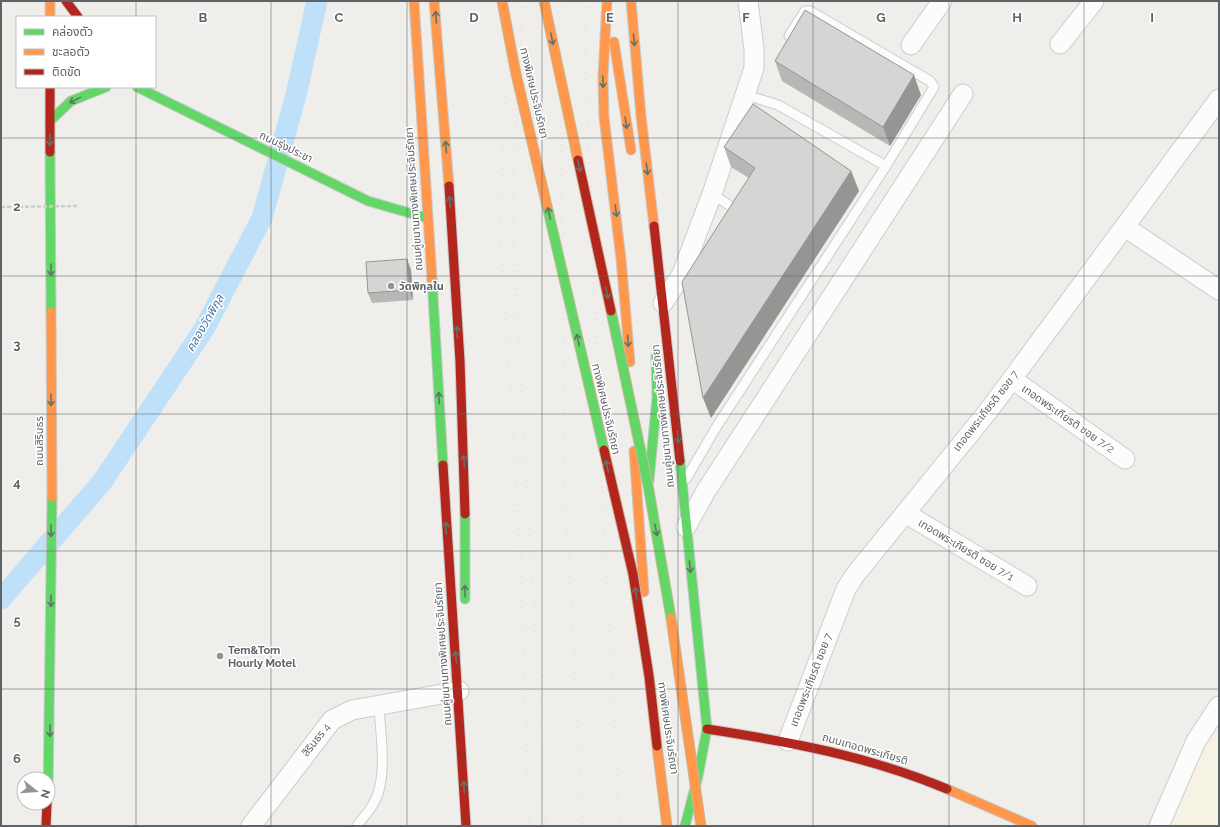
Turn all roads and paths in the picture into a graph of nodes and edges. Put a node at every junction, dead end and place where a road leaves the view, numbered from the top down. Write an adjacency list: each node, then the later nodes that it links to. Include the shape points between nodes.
1 (50, 1): 12 (main road)
2 (66, 1): 13 (main road)
3 (414, 1): 30 (main road, ถนนคู่ขนานทางพิเศษประจิมรัถยา)
4 (434, 1): 44 (main road, one-way to 4, via 464,474 449,186)
5 (502, 1): 57 (main road, ทางพิเศษประจิมรัถยา, one-way to 5, bridge, via 649,676 633,574 518,81)
6 (544, 1): 60 (main road, ทางพิเศษประจิมรัถยา, one-way to 60, bridge, via 625,374 657,537 679,665)
7 (608, 1): 24 (main road, one-way to 24); 42 (main road, one-way to 42, via 603,77 604,117 622,260)
8 (631, 1): 34 (main road, ถนนคู่ขนานทางพิเศษประจิมรัถยา, one-way to 34, via 641,116)
9 (748, 1): 21 (street, via 754,68)
10 (942, 1): 16 (street)
11 (1094, 1): 15 (street)
12 (50, 16)
13 (77, 16)
14 (788, 36): 25 (lane, via 802,14 810,11 933,84 931,96)
15 (1060, 44)
16 (912, 45)
17 (50, 88): 23 (main road, ถนนสิรินธร)
18 (104, 88): 23 (main road, one-way to 23, via 71,101)
19 (139, 88): 30 (main road, ถนนรุ่งประชา, via 368,201)
20 (963, 94): 41 (street, via 710,484)
21 (746, 95): 25 (lane, via 778,105); 26 (street)
22 (1219, 99): 31 (street, เทอดพระเกียรติ ซอย 7)
23 (50, 121): 51 (main road, ถนนสิรินธร, one-way to 51, via 52,499)
24 (632, 156)
25 (886, 166): 39 (lane)
26 (712, 194): 29 (lane); 34 (street, via 696,255)
27 (78, 206): 28 (path, bridge)
28 (1, 208)
29 (744, 215)
30 (427, 218): 45 (main road, ถนนคู่ขนานทางพิเศษประจิมรัถยา, one-way to 30, via 449,570)
31 (1125, 227): 33 (street); 36 (street, เทอดพระเกียรติ ซอย 7)
32 (649, 265): 37 (main road)
33 (1219, 290)
34 (663, 303): 37 (main road, ถนนคู่ขนานทางพิเศษประจิมรัถยา)
35 (655, 344): 42 (main road, via 655,434)
36 (1012, 379): 38 (street, เทอดพระเกียรติ ซอย 7/2); 40 (street, เทอดพระเกียรติ ซอย 7)
37 (676, 418): 39 (main road, ถนนคู่ขนานทางพิเศษประจิมรัถยา, one-way to 39)
38 (1125, 459)
39 (682, 486): 41 (main road, ถนนคู่ขนานทางพิเศษประจิมรัถยา)
40 (905, 513): 43 (street, เทอดพระเกียรติ ซอย 7/1); 49 (street, เทอดพระเกียรติ ซอย 7, via 846,589)
41 (686, 527): 48 (main road, ถนนคู่ขนานทางพิเศษประจิมรัถยา, one-way to 48)
42 (640, 540): 58 (main road, via 647,617)
43 (1027, 586)
44 (466, 609)
45 (464, 697): 46 (street, สิรินธร 4); 50 (main road); 50 (main road, ถนนคู่ขนานทางพิเศษประจิมรัถยา)
46 (379, 704): 54 (street, สิรินธร 4, via 352,710 332,720); 55 (lane, via 382,762 379,790 372,808)
47 (1219, 706): 62 (street, via 1196,740)
48 (707, 729): 49 (main road, ถนนเทอดพระเกียรติ); 59 (main road, ถนนคู่ขนานทางพิเศษประจิมรัถยา)
49 (788, 741): 61 (main road, ถนนเทอดพระเกียรติ, via 895,769)
50 (462, 742): 56 (main road, ถนนคู่ขนานทางพิเศษประจิมรัถยา, one-way to 50)
51 (48, 771)
52 (47, 811): 53 (main road)
53 (46, 826)
54 (251, 826)
55 (356, 826)
56 (466, 826)
57 (667, 826)
58 (675, 826)
59 (685, 826)
60 (701, 826)
61 (1032, 826)
62 (1158, 826)

